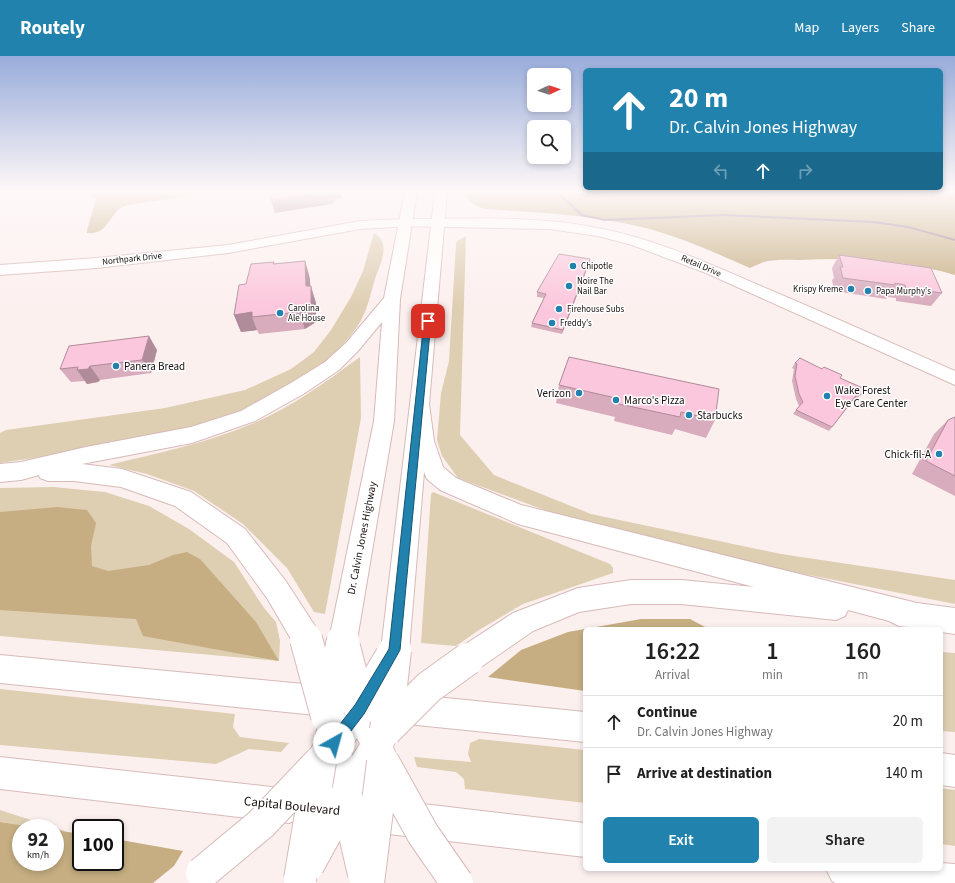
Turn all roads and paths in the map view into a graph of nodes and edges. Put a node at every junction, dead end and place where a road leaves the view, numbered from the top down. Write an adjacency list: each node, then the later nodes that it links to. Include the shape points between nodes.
1 (334, 231): 5 (main road, Northpark Drive, via 228,249)
2 (404, 231): 6 (main road, Dr. Calvin Jones Highway)
3 (438, 231): 8 (main road)
4 (587, 231): 7 (main road, Retail Drive, via 639,241 680,257)
5 (0, 270)
6 (392, 299): 9 (main road, via 352,347 332,366 248,416 192,435); 12 (main road, Dr. Calvin Jones Highway, via 384,421)
7 (955, 379)
8 (420, 405): 10 (main road, via 423,441 435,473 448,484 518,514); 13 (main road)
9 (10, 472): 17 (main road, bridge, via 74,472 122,478 183,499 236,536 276,589 304,636)
10 (913, 614): 11 (main road); 18 (main road, bridge, via 681,592 631,592 578,600 523,622 429,687)
11 (955, 621)
12 (343, 640): 15 (main road, bridge); 17 (main road, Dr. Calvin Jones Highway, bridge)
13 (395, 650): 15 (main road, bridge); 18 (main road, bridge)
14 (0, 669): 16 (main road)
15 (360, 709): 17 (main road); 18 (main road)
16 (583, 727)
17 (327, 740): 22 (main road); 25 (main road, bridge, via 260,824); 26 (main road, Dr. Calvin Jones Highway, bridge)
18 (382, 746): 22 (main road); 28 (main road, bridge); 29 (main road, bridge, via 423,834)
19 (943, 769): 20 (main road)
20 (955, 771)
21 (0, 773): 23 (main road, Capital Boulevard)
22 (346, 796): 26 (main road, bridge); 28 (main road, bridge)
23 (583, 840)
24 (861, 871): 27 (main road)
25 (195, 878)
26 (300, 881)
27 (955, 882)
28 (367, 883)
29 (457, 883)

